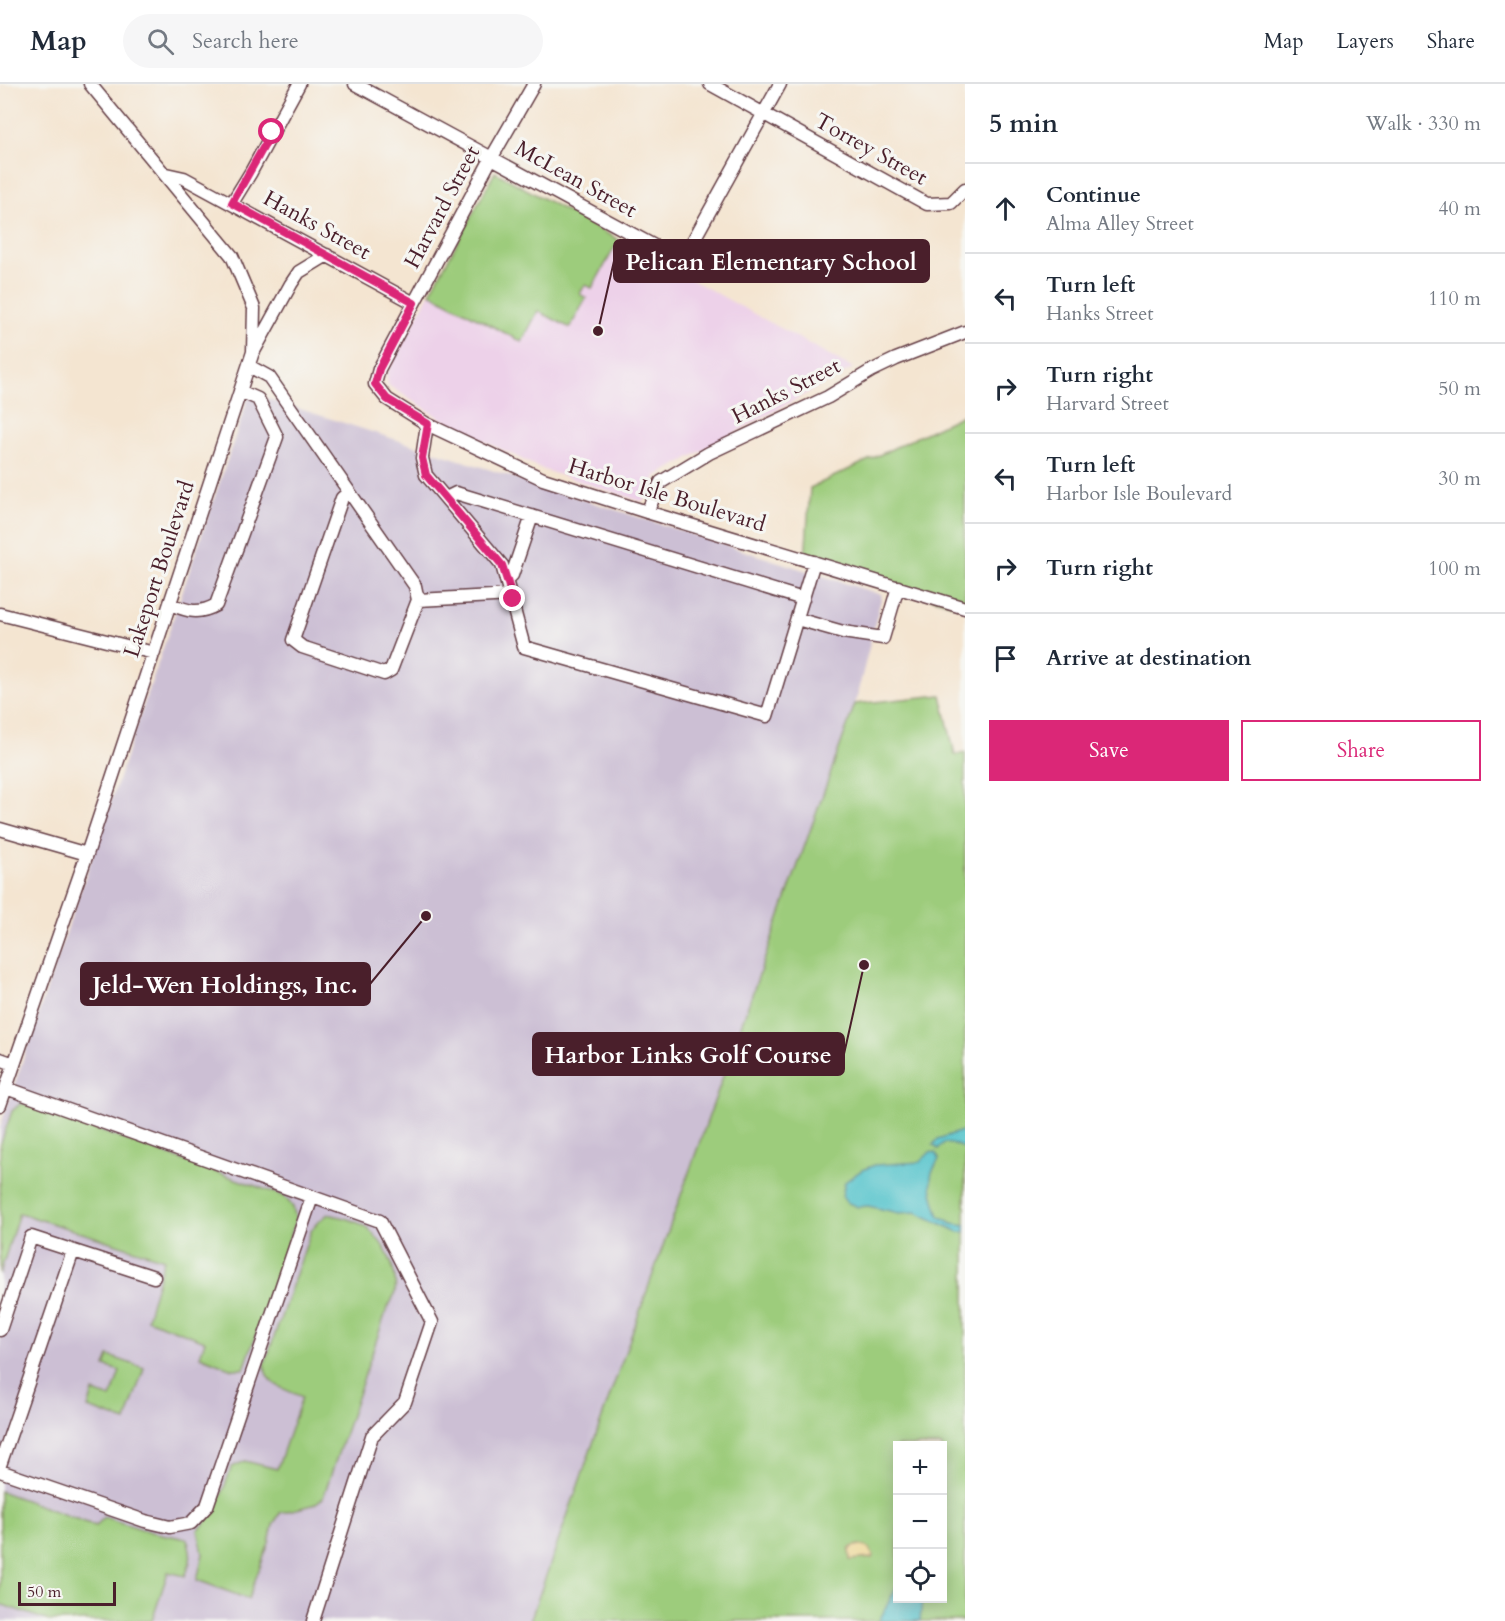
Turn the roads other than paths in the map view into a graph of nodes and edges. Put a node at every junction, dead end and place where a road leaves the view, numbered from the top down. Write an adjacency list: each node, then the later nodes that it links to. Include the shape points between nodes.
1 (90, 84): 9 (street, Lakeport Boulevard)
2 (299, 84): 11 (street)
3 (355, 84): 8 (street, McLean Street)
4 (534, 84): 8 (street, Harvard Street)
5 (710, 84): 7 (street, Torrey Street)
6 (780, 84): 7 (street)
7 (763, 113): 8 (street, McLean Street, via 682,261); 10 (street, Torrey Street, via 927,204 951,203)
8 (492, 157): 13 (street, Harvard Street)
9 (166, 174): 11 (street, Hanks Street, via 184,178); 15 (street, Lakeport Boulevard, via 232,256 254,308)
10 (965, 189)
11 (232, 203): 12 (street, Hanks Street)
12 (327, 255): 13 (street, Hanks Street); 15 (street, via 299,272)
13 (414, 303): 17 (street, Harvard Street)
14 (965, 332): 22 (street, Hanks Street, via 896,359 828,397 709,453 661,482)
15 (253, 352): 16 (street, Lakeport Boulevard)
16 (249, 366): 18 (street, Lakeport Boulevard); 20 (street, via 269,377)
17 (375, 384): 19 (street, Harbor Isle Boulevard, via 387,399)
18 (240, 391): 30 (street, Lakeport Boulevard); 30 (street, via 258,399 277,437 216,605 193,613)
19 (428, 424): 21 (street, via 424,467); 22 (street, Harbor Isle Boulevard, via 543,478)
20 (349, 492): 29 (street, via 415,586); 29 (street, via 342,498 293,639 302,647 384,674 391,670)
21 (446, 498): 23 (street, via 456,493); 25 (street, via 502,565)
22 (647, 512): 24 (street, Harbor Isle Boulevard)
23 (532, 516): 25 (street); 28 (street)
24 (814, 562): 26 (street, Harbor Isle Boulevard); 28 (street)
25 (507, 580): 27 (street)
26 (898, 587): 31 (street, Harbor Isle Boulevard); 33 (street, via 883,638)
27 (512, 595): 29 (street); 33 (street, via 524,647 766,716)
28 (803, 599): 33 (street)
29 (418, 600)
30 (170, 604): 34 (street, Lakeport Boulevard)
31 (965, 608)
32 (0, 614): 34 (street)
33 (797, 619)
34 (154, 653): 36 (street, Lakeport Boulevard)
35 (0, 829): 36 (street)
36 (87, 854): 38 (street, Lakeport Boulevard)
37 (0, 1059): 38 (street)
38 (14, 1064): 39 (street, Lakeport Boulevard)
39 (6, 1088): 40 (street, Lakeport Boulevard); 41 (street)
40 (0, 1105)
41 (312, 1197): 46 (street, via 207,1506 191,1523 170,1527 145,1521); 47 (street, via 380,1221 432,1322 405,1402 372,1436)
42 (73, 1251): 43 (street); 44 (street, via 31,1237); 45 (street)
43 (154, 1277)
44 (0, 1330)
45 (0, 1466)
46 (0, 1471)
47 (313, 1621)

